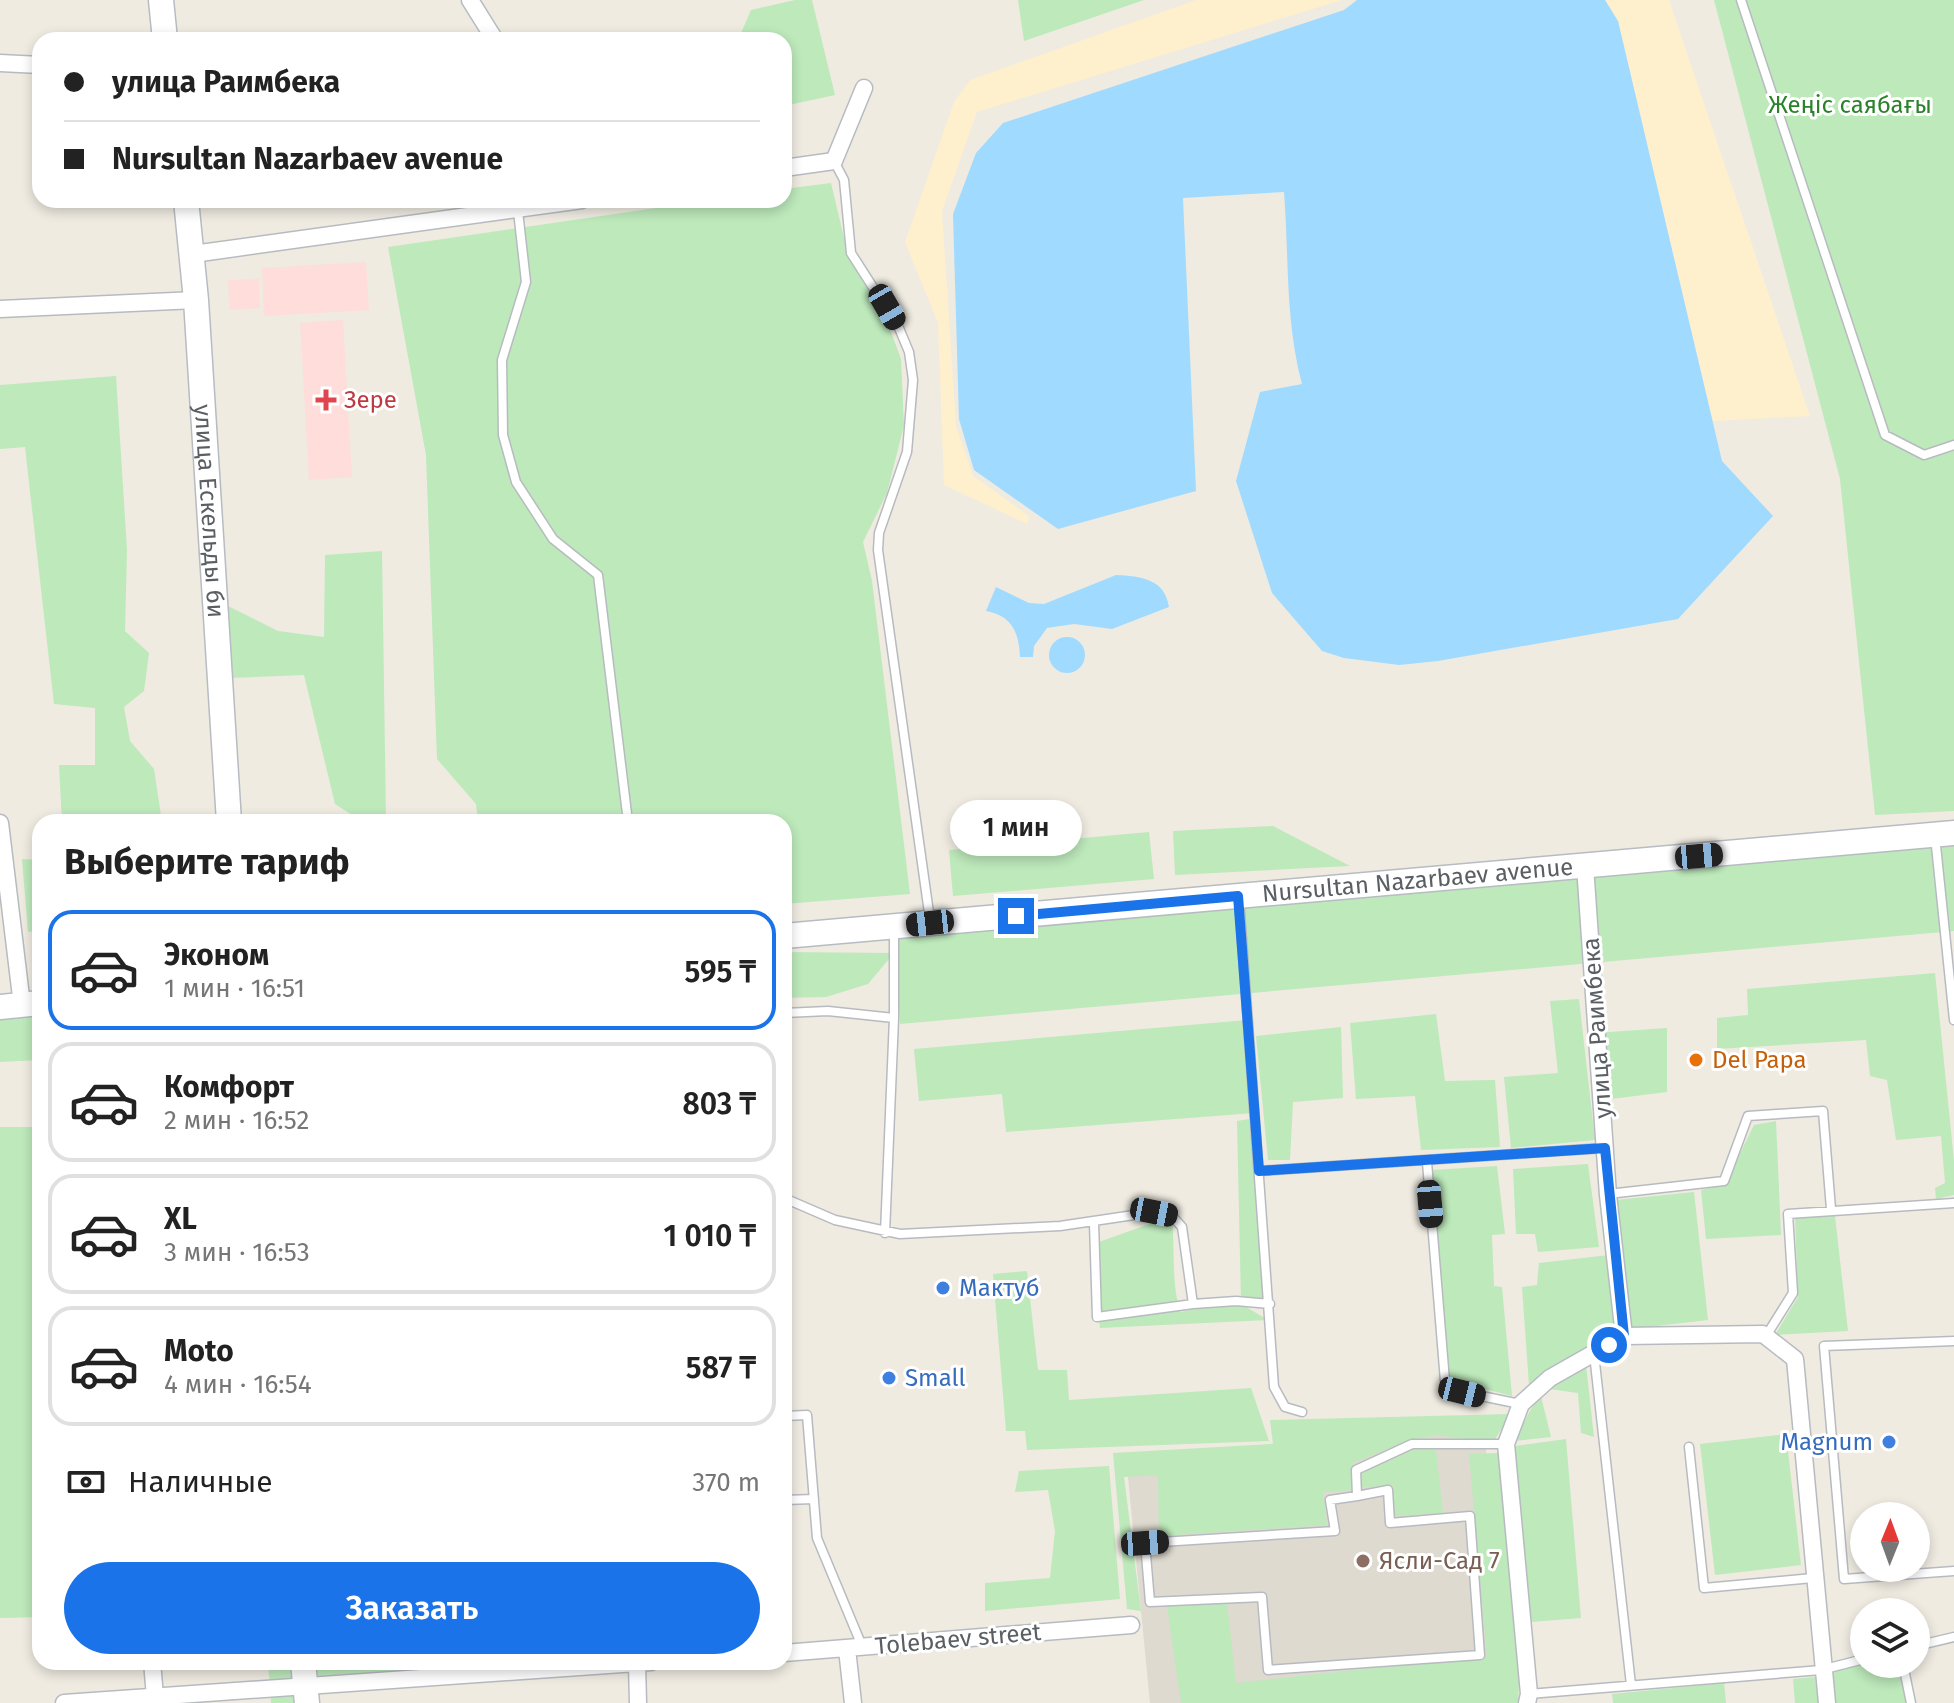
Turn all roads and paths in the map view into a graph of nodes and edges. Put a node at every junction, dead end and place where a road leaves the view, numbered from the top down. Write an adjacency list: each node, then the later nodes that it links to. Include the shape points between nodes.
1 (161, 0): 4 (main road)
2 (470, 0): 5 (street)
3 (1741, 0): 17 (lane, via 1885,435 1924,455)
4 (164, 32)
5 (490, 32)
6 (0, 63): 7 (street)
7 (32, 65)
8 (864, 88): 9 (street)
9 (834, 161): 10 (street); 24 (lane, via 844,180 851,253 899,328 913,380 907,452 878,550)
10 (792, 167)
11 (187, 208): 14 (main road, улица Ескельды би)
12 (530, 208): 13 (street)
13 (518, 211): 14 (street); 19 (lane, via 526,282 502,360 503,435 516,482 553,539 598,575)
14 (193, 254): 15 (main road, улица Ескельды би)
15 (196, 300): 16 (street); 18 (main road, улица Ескельды би)
16 (0, 309)
17 (1954, 445)
18 (228, 814)
19 (627, 814)
20 (0, 823): 27 (street)
21 (1944, 834): 22 (main road, Nursultan Nazarbaev avenue); 28 (lane)
22 (1585, 866): 23 (main road, Nursultan Nazarbaev avenue); 32 (street, улица Раимбека)
23 (1238, 896): 24 (main road, Nursultan Nazarbaev avenue); 34 (lane)
24 (930, 923): 25 (main road, Nursultan Nazarbaev avenue)
25 (894, 927): 26 (main road, Nursultan Nazarbaev avenue); 30 (lane)
26 (792, 935)
27 (21, 1005)
28 (1954, 1008): 31 (lane)
29 (792, 1013): 30 (lane)
30 (894, 1018): 40 (lane)
31 (1954, 1020)
32 (1605, 1148): 33 (lane); 35 (street, улица Раимбека)
33 (1427, 1162): 34 (lane); 47 (lane, via 1445,1381 1462,1392)
34 (1259, 1171): 42 (lane)
35 (1608, 1195): 38 (lane, via 1724,1181 1748,1116 1823,1111); 43 (street, улица Раимбека)
36 (792, 1201): 40 (lane)
37 (1954, 1203): 38 (lane)
38 (1831, 1209): 44 (lane, via 1788,1214 1793,1293)
39 (1094, 1223): 40 (lane); 41 (lane, via 1154,1212 1172,1216 1182,1227); 41 (lane, via 1097,1317)
40 (885, 1233)
41 (1193, 1304): 42 (lane)
42 (1270, 1304): 48 (lane, via 1274,1387 1285,1407)
43 (1624, 1336): 44 (street); 46 (street)
44 (1766, 1336): 56 (street, via 1795,1359)
45 (1954, 1341): 55 (lane, via 1824,1346 1844,1579)
46 (1594, 1354): 47 (street, via 1550,1378); 69 (lane)
47 (1521, 1404): 50 (street)
48 (1302, 1412)
49 (792, 1416): 53 (lane, via 807,1415)
50 (1506, 1444): 52 (lane, via 1412,1444 1356,1470); 72 (street)
51 (1689, 1447): 56 (lane, via 1704,1588)
52 (1357, 1496): 52 (lane, via 1330,1500 1335,1531 1145,1543 1150,1602 1262,1597 1268,1670 1480,1655 1470,1516 1390,1523 1388,1490)
53 (814, 1499): 54 (lane); 60 (lane, via 817,1538)
54 (792, 1500)
55 (1954, 1571)
56 (1813, 1578): 67 (street)
57 (1131, 1625): 60 (street, Tolebaev street)
58 (1954, 1637): 59 (lane)
59 (1930, 1643)
60 (855, 1648): 61 (street, Tolebaev street); 75 (street)
61 (792, 1652)
62 (1850, 1663): 67 (lane)
63 (153, 1670): 71 (street)
64 (304, 1670): 70 (main road)
65 (565, 1670): 70 (street)
66 (637, 1670): 74 (street)
67 (1821, 1670): 69 (lane); 76 (street)
68 (1906, 1678): 77 (lane)
69 (1631, 1685): 72 (lane)
70 (306, 1695): 71 (street)
71 (155, 1697): 73 (street)
72 (1528, 1698)
73 (64, 1703)
74 (638, 1703)
75 (853, 1703)
76 (1827, 1703)
77 (1911, 1703)

